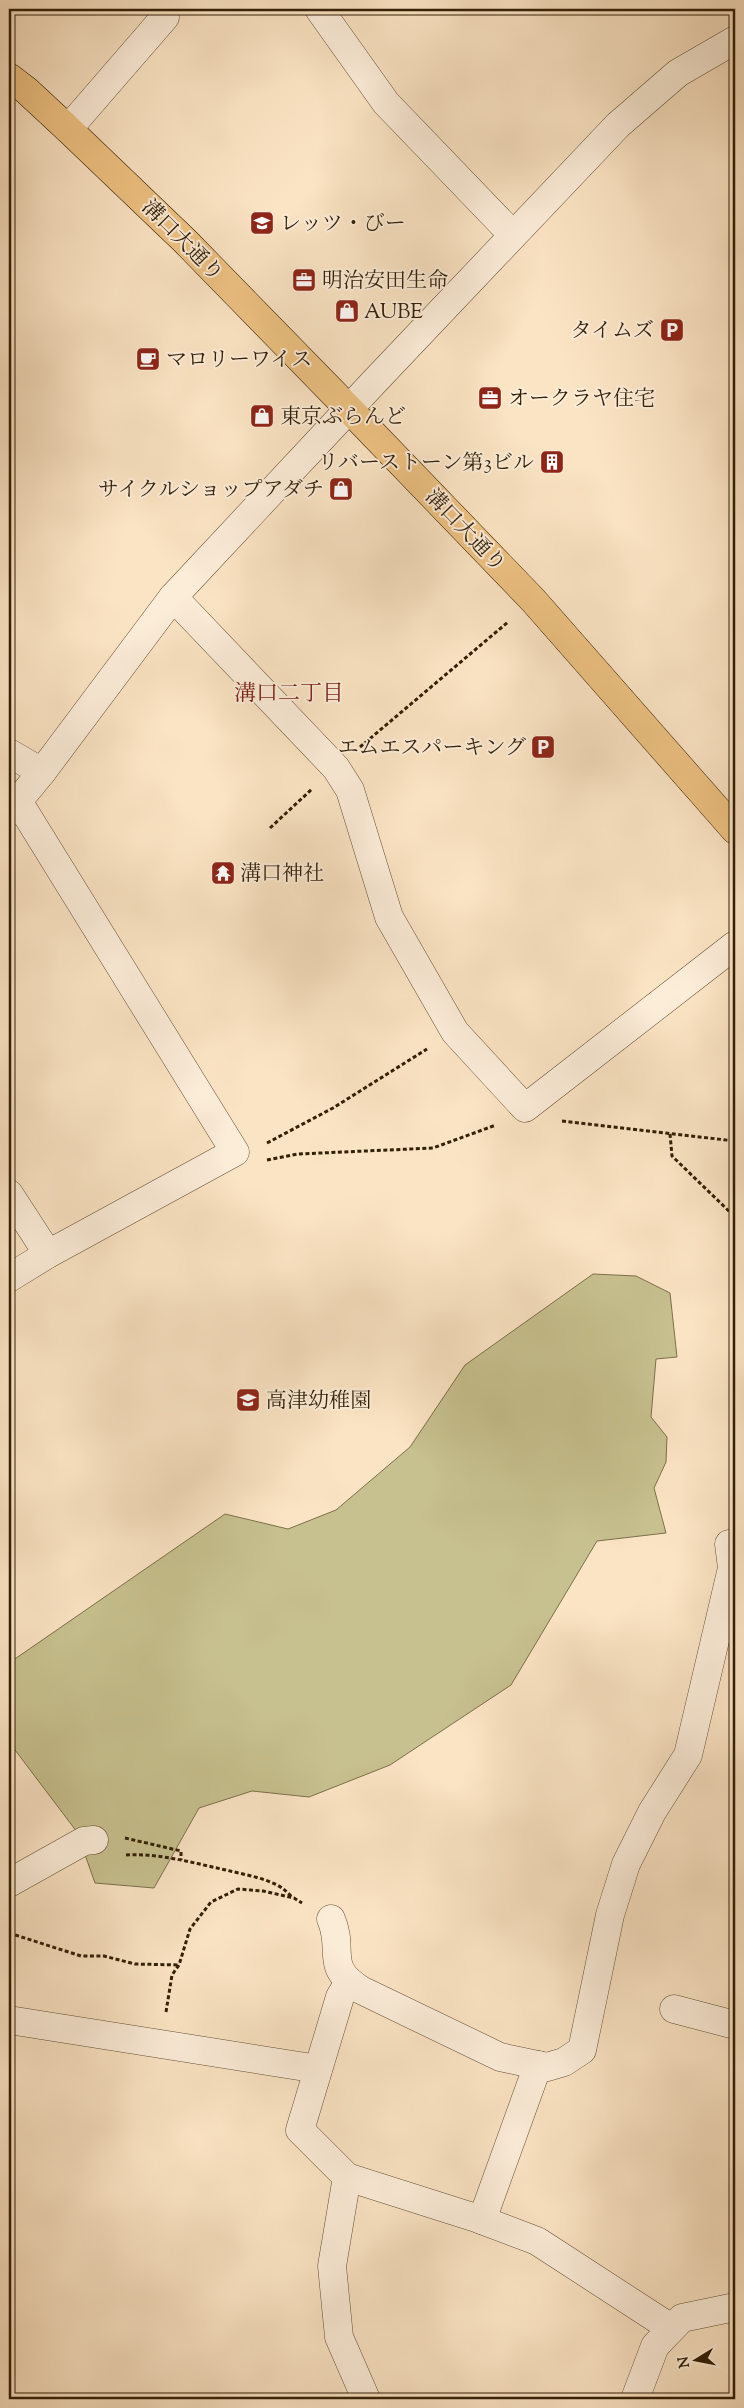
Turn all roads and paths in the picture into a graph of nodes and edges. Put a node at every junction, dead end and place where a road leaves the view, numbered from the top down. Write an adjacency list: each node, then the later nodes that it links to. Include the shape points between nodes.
1 (320, 9): 6 (street, via 386,103)
2 (165, 17): 5 (street)
3 (735, 40): 6 (street, via 678,73 618,125)
4 (9, 77): 5 (main road, 溝口大通り)
5 (68, 130): 7 (main road, 溝口大通り, via 185,241)
6 (514, 235): 7 (street)
7 (349, 409): 8 (street); 9 (main road, 溝口大通り)
8 (174, 597): 11 (street); 12 (street)
9 (533, 600): 11 (path); 15 (main road, 溝口大通り)
10 (9, 753): 12 (street)
11 (336, 768): 14 (path); 17 (street, via 350,790 389,917)
12 (42, 772): 13 (street)
13 (13, 806): 21 (street)
14 (270, 828)
15 (735, 830)
16 (735, 944): 18 (street)
17 (455, 1032): 18 (street); 21 (path, via 333,1108 267,1143)
18 (524, 1108): 19 (path, via 542,1119); 21 (path, via 504,1122 433,1148 298,1154 256,1162)
19 (670, 1134): 20 (path); 23 (path, via 672,1156)
20 (735, 1140)
21 (235, 1152): 24 (street)
22 (9, 1194): 24 (street)
23 (735, 1217)
24 (48, 1254): 25 (street)
25 (9, 1278)
26 (735, 1543): 40 (street, via 729,1544 732,1568 688,1755 652,1812 626,1864 610,1915 582,2050 564,2062 548,2067)
27 (94, 1840): 29 (path, via 123,1838 181,1851); 30 (street, via 84,1841)
28 (126, 1855): 29 (path)
29 (180, 1860): 31 (path, via 274,1883)
30 (9, 1883)
31 (294, 1898): 32 (path); 34 (path, via 238,1889 211,1902 190,1929)
32 (331, 1919): 35 (street, via 337,1933 335,1952 338,1969)
33 (9, 1933): 34 (path, via 81,1956 104,1956 135,1964)
34 (180, 1965): 39 (path, via 172,1975)
35 (349, 1982): 40 (street, via 500,2057); 41 (street, via 340,1997)
36 (674, 2009): 38 (street)
37 (9, 2020): 39 (street)
38 (735, 2025)
39 (161, 2043): 41 (street)
40 (538, 2065): 43 (street)
41 (318, 2069): 42 (street, via 300,2130)
42 (347, 2177): 43 (street); 46 (street, via 332,2266 339,2337)
43 (482, 2220): 45 (street, via 537,2241)
44 (735, 2307): 45 (street, via 682,2318)
45 (671, 2328): 47 (street, via 655,2346)
46 (359, 2397)
47 (631, 2397)

